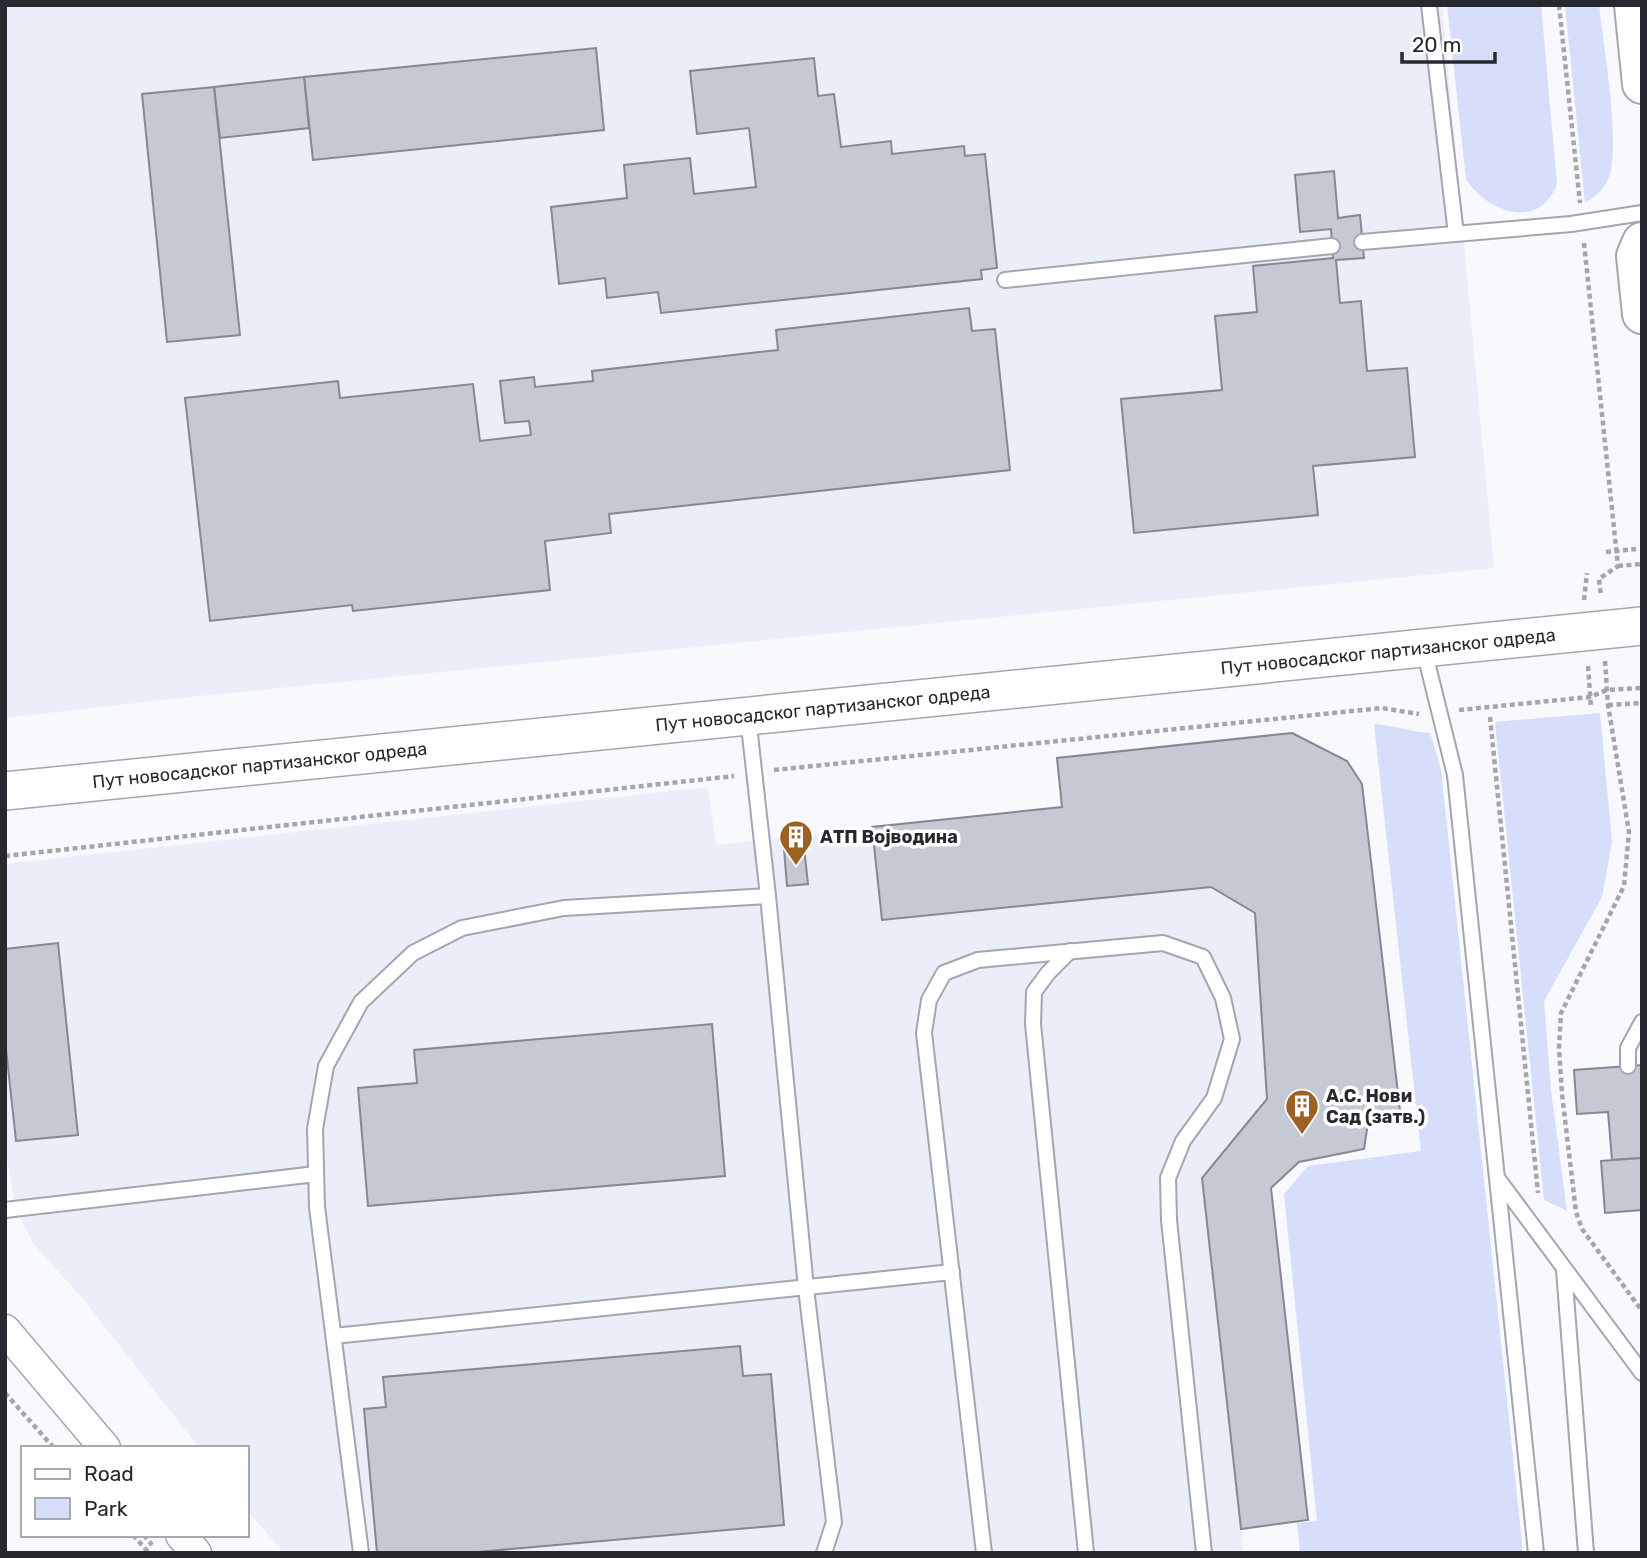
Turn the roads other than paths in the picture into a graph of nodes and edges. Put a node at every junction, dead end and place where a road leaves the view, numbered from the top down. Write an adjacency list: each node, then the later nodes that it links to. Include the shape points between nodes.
1 (1429, 5): 5 (lane)
2 (1634, 5): 3 (main road)
3 (1642, 83)
4 (1642, 214): 5 (lane)
5 (1456, 234): 6 (lane)
6 (1363, 242)
7 (1642, 242): 10 (main road, via 1636,256)
8 (1332, 246): 9 (lane)
9 (1005, 280)
10 (1642, 314)
11 (1642, 626): 12 (street, Пут новосадског партизанског одреда)
12 (1424, 650): 13 (street, Пут новосадског партизанског одреда); 20 (lane, via 1455,775)
13 (748, 717): 14 (street, Пут новосадског партизанског одреда); 15 (lane)
14 (5, 791)
15 (768, 896): 19 (lane, via 564,908 462,928 413,953 361,1002 326,1066 315,1129); 24 (lane)
16 (1070, 951): 23 (lane, via 978,960 944,973 929,1000 924,1033); 34 (lane, via 1034,992 1033,1024); 35 (lane, via 1163,943 1203,957 1223,998 1231,1039 1214,1098 1183,1141 1168,1178)
17 (1642, 1022): 18 (lane, via 1628,1048)
18 (1628, 1066)
19 (316, 1174): 21 (lane); 26 (lane)
20 (1497, 1178): 22 (lane); 36 (lane)
21 (5, 1210)
22 (1564, 1270): 27 (lane); 37 (lane)
23 (951, 1272): 24 (lane); 33 (lane)
24 (806, 1288): 26 (lane); 32 (lane, via 834,1522)
25 (5, 1330): 28 (street)
26 (334, 1336): 31 (lane)
27 (1642, 1373)
28 (103, 1446)
29 (183, 1537): 30 (street)
30 (196, 1553)
31 (361, 1553)
32 (824, 1553)
33 (984, 1553)
34 (1087, 1553)
35 (1204, 1553)
36 (1536, 1553)
37 (1586, 1553)

